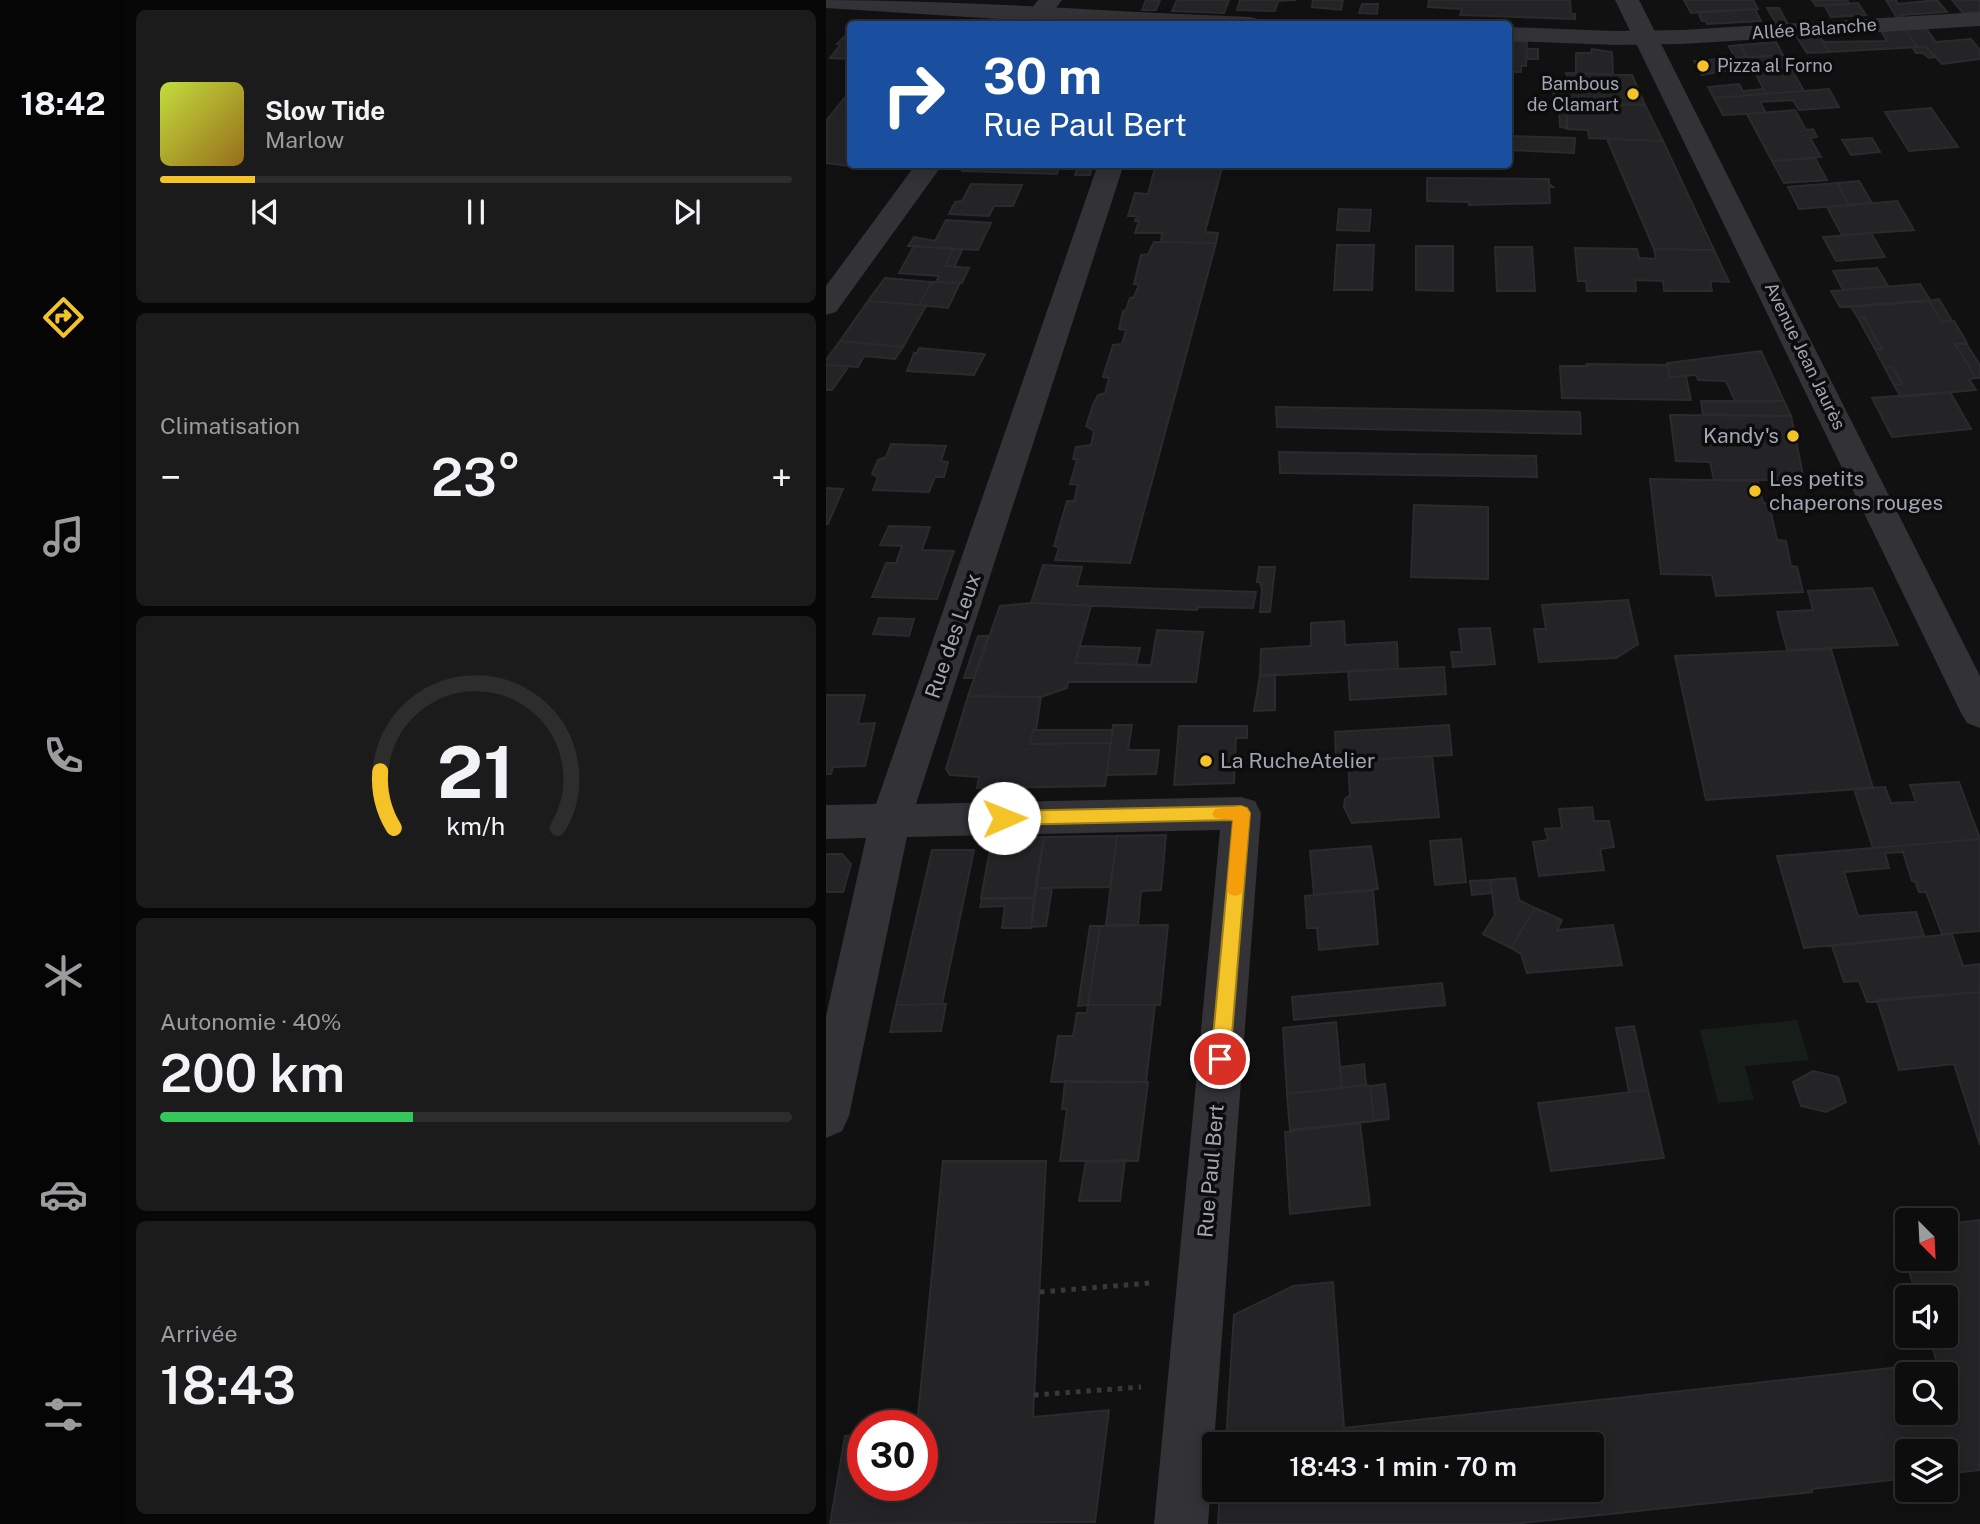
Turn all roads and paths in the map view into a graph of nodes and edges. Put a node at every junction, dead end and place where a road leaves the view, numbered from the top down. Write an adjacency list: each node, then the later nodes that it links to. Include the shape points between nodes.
1 (1627, 0): 7 (street, Avenue Jean Jaurès)
2 (826, 1): 3 (street)
3 (1040, 13): 5 (street)
4 (1980, 19): 7 (street, Allée Balanche)
5 (1140, 21)
6 (1512, 34): 7 (street, Allée Balanche)
7 (1648, 38): 11 (street, Avenue Jean Jaurès)
8 (927, 168): 10 (street)
9 (1110, 168): 12 (street, Rue des Leux)
10 (826, 306)
11 (1980, 713)
12 (890, 821): 13 (street, Rue Paul Bert); 14 (street, Rue des Leux); 19 (street, Rue Paul Bert, via 1241,813)
13 (826, 822)
14 (826, 1116)
15 (1161, 1282): 16 (path)
16 (1040, 1292)
17 (1150, 1387): 18 (path)
18 (1034, 1395)
19 (1181, 1524)

